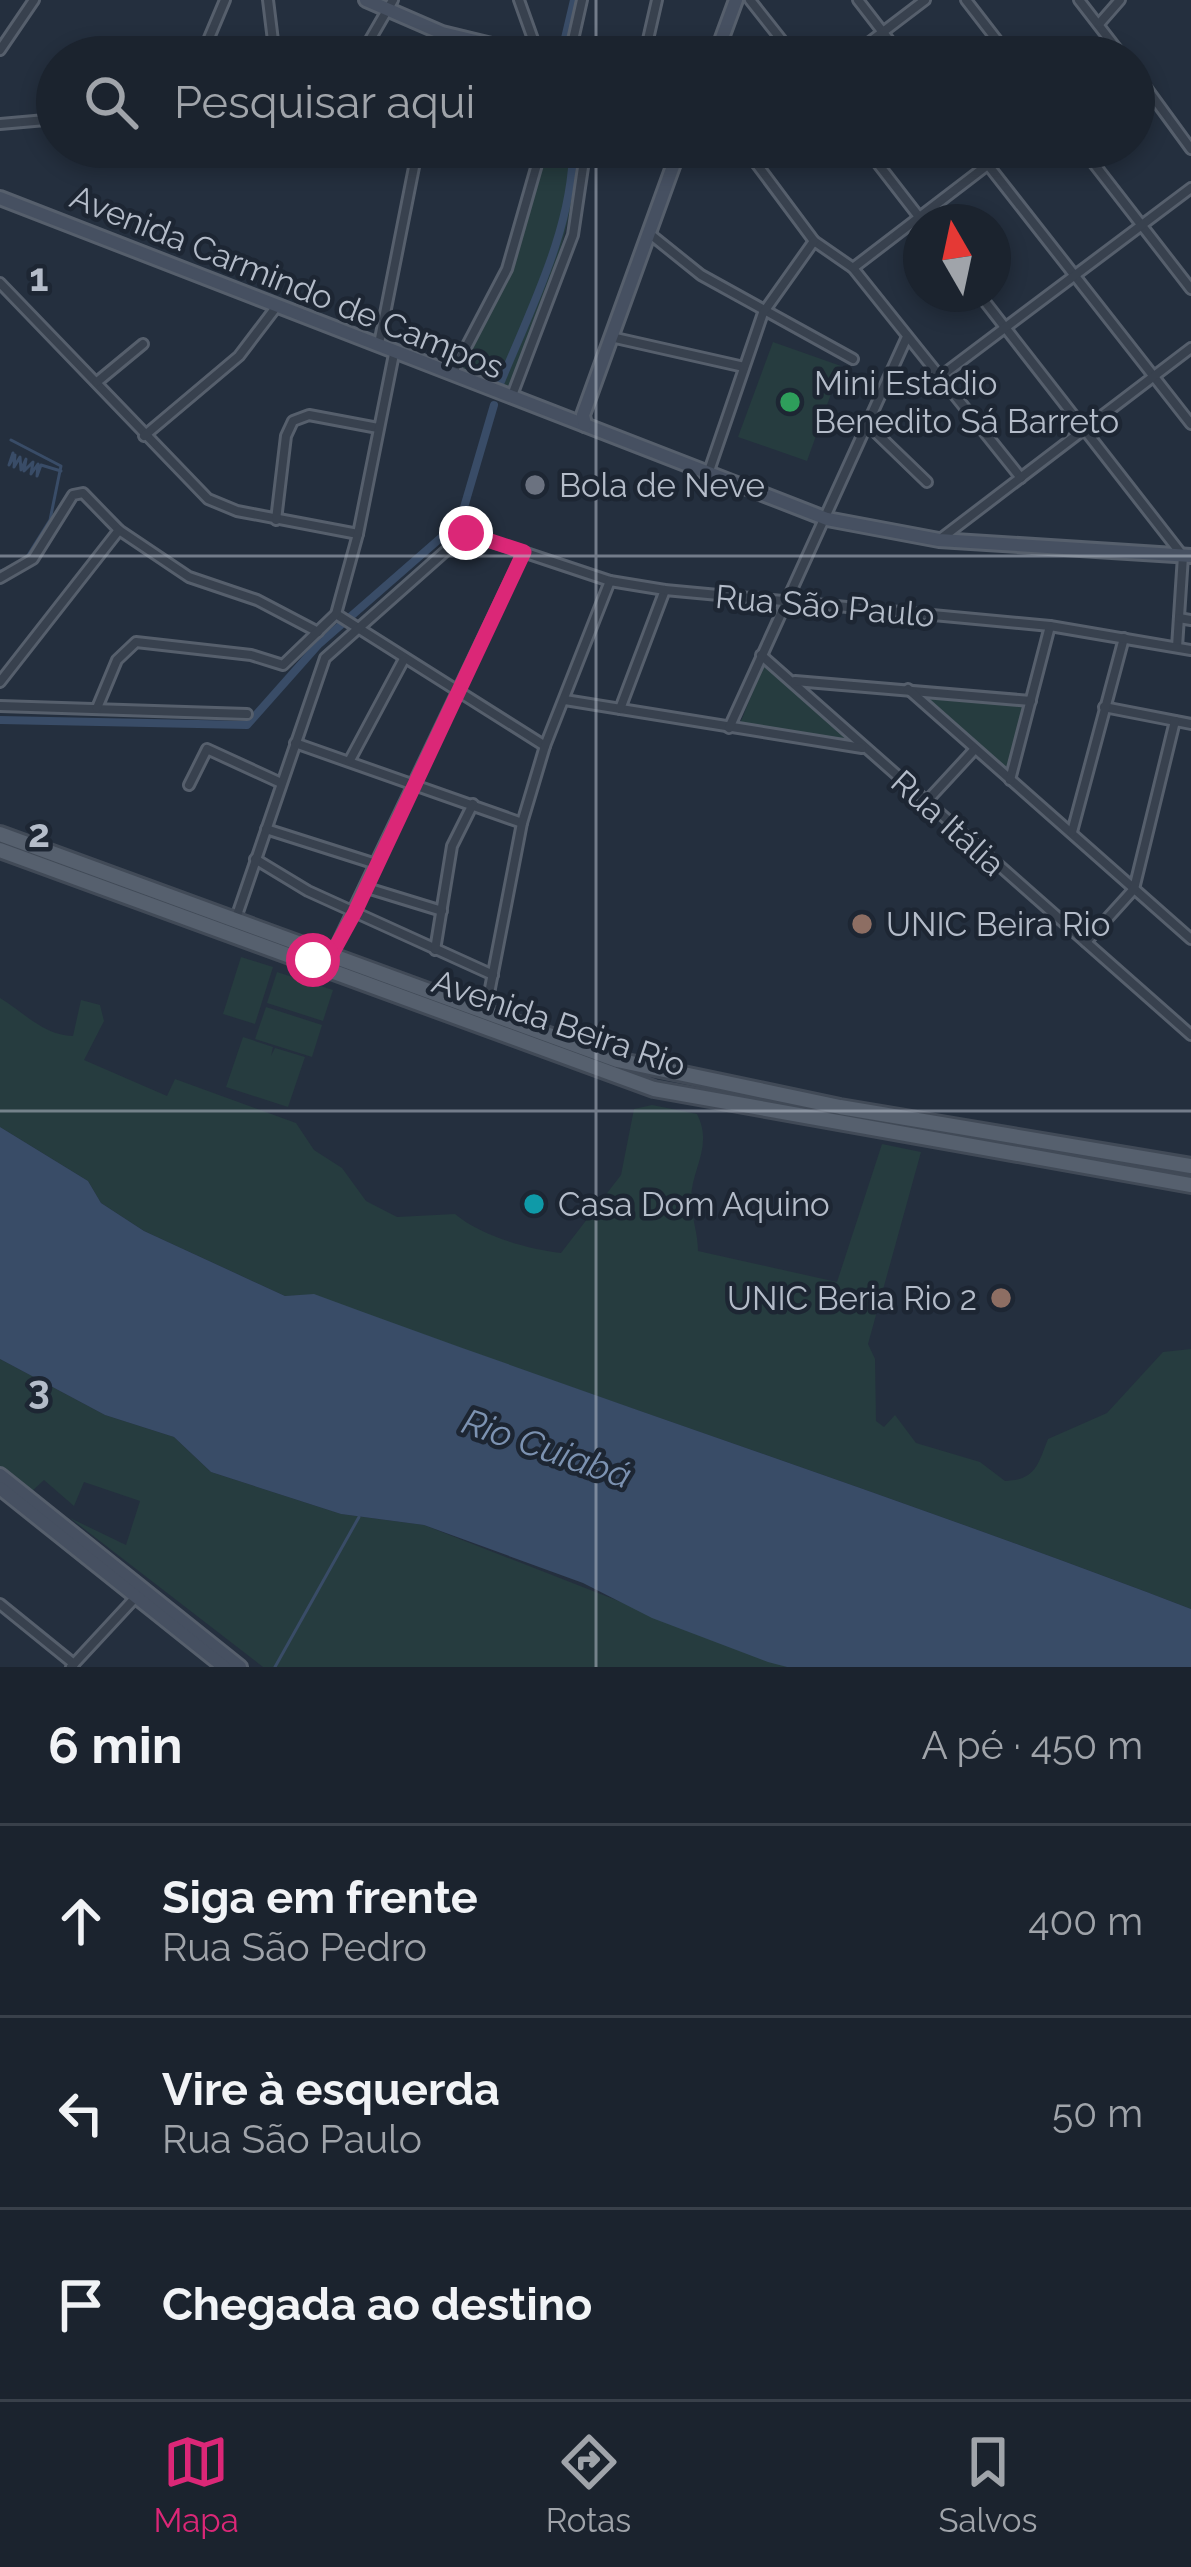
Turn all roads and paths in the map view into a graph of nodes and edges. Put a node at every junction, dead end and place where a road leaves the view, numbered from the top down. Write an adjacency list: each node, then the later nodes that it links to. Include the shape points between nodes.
1 (34, 0): 33 (street)
2 (225, 0): 19 (street)
3 (268, 0): 20 (street)
4 (366, 0): 15 (main road)
5 (519, 0): 24 (street)
6 (582, 0): 25 (street)
7 (657, 0): 26 (street)
8 (736, 0): 27 (main road)
9 (750, 0): 28 (street)
10 (858, 0): 18 (street)
11 (925, 0): 18 (street)
12 (966, 0): 31 (street)
13 (1079, 0): 16 (street)
14 (1120, 0): 16 (street)
15 (391, 5): 17 (main road); 21 (street)
16 (1099, 24): 32 (street)
17 (442, 33): 22 (street); 23 (main road)
18 (883, 33): 29 (street); 30 (street)
19 (210, 36)
20 (272, 36)
21 (373, 36)
22 (441, 36)
23 (454, 36)
24 (532, 36)
25 (573, 36)
26 (649, 36)
27 (723, 36)
28 (778, 36)
29 (879, 36)
30 (885, 36)
31 (994, 36)
32 (1108, 36)
33 (0, 50)
34 (1155, 100): 37 (street)
35 (36, 121): 36 (street)
36 (0, 124)
37 (1191, 149)
38 (414, 168): 66 (street)
39 (536, 168): 71 (street, via 507,269)
40 (583, 168): 75 (street, via 573,235)
41 (672, 168): 52 (main road)
42 (761, 168): 54 (street)
43 (881, 168): 49 (street)
44 (984, 168): 50 (street)
45 (990, 168): 56 (street)
46 (1098, 168): 51 (street)
47 (1191, 188): 51 (street)
48 (0, 198): 59 (main road, Avenida Carmindo de Campos)
49 (909, 204)
50 (940, 204)
51 (1143, 224): 56 (street); 58 (street)
52 (649, 233): 61 (street); 63 (main road)
53 (903, 233): 55 (street)
54 (814, 241): 55 (street); 61 (street)
55 (853, 268): 64 (street)
56 (1075, 276): 62 (street); 73 (street)
57 (0, 284): 74 (street)
58 (1191, 290)
59 (277, 306): 66 (main road, Avenida Carmindo de Campos); 81 (street, via 239,356)
60 (993, 312): 62 (street)
61 (763, 313): 69 (street); 70 (street)
62 (1005, 328): 72 (street); 80 (street)
63 (609, 336): 70 (street); 77 (main road)
64 (906, 339): 72 (street); 76 (street)
65 (143, 344): 74 (street)
66 (379, 346): 68 (main road, Avenida Carmindo de Campos)
67 (1191, 348): 73 (street)
68 (394, 354): 71 (main road, Avenida Carmindo de Campos); 79 (street)
69 (853, 359)
70 (744, 367): 82 (street)
71 (452, 376): 75 (main road, Avenida Carmindo de Campos)
72 (941, 376): 83 (street)
73 (1154, 376): 78 (street); 80 (street)
74 (97, 382): 81 (street)
75 (511, 400): 77 (main road, Avenida Carmindo de Campos)
76 (866, 423): 84 (street); 85 (street)
77 (580, 424): 82 (main road, Avenida Carmindo de Campos)
78 (1191, 424)
79 (379, 428): 86 (street, via 309,415 293,421); 88 (street)
80 (1084, 429): 83 (street); 91 (street)
81 (144, 436): 86 (street, via 208,499)
82 (709, 470): 85 (main road, Avenida Carmindo de Campos)
83 (1021, 478): 89 (street)
84 (927, 482)
85 (827, 519): 89 (main road, Avenida Carmindo de Campos); 95 (street)
86 (276, 520): 88 (street)
87 (118, 530): 92 (street, via 83,493 73,495 33,559); 101 (street, via 189,577); 108 (street)
88 (358, 534): 96 (street)
89 (940, 540): 91 (main road, Avenida Carmindo de Campos)
90 (524, 552): 93 (street, Rua São Paulo); 100 (street, Rua São Paulo, via 466,533); 110 (street)
91 (1188, 554): 97 (street)
92 (0, 578)
93 (610, 581): 94 (street, Rua São Paulo); 111 (street)
94 (664, 590): 95 (street, Rua São Paulo); 116 (street)
95 (788, 604): 99 (street, Rua São Paulo); 105 (street)
96 (337, 615): 100 (street); 101 (street)
97 (1179, 618): 98 (street); 103 (street)
98 (1191, 620)
99 (1050, 626): 102 (street, Rua São Paulo); 112 (street)
100 (354, 628): 106 (street); 121 (street, via 326,658)
101 (318, 632): 115 (street, via 280,666 251,655 136,642 117,660)
102 (1124, 638): 103 (street, Rua São Paulo); 114 (street)
103 (1177, 647): 104 (street, Rua São Paulo)
104 (1191, 650)
105 (761, 656): 107 (street, Rua Itália); 120 (street)
106 (403, 661): 110 (street); 125 (street)
107 (794, 681): 109 (street); 123 (street, Rua Itália)
108 (0, 682)
109 (908, 689): 112 (street); 124 (street)
110 (459, 695): 122 (street); 127 (street)
111 (565, 700): 116 (street); 122 (street)
112 (1031, 701): 126 (street)
113 (0, 706): 115 (street)
114 (1104, 707): 118 (street); 134 (street)
115 (97, 708): 117 (street)
116 (620, 709): 120 (street)
117 (247, 714)
118 (1175, 721): 119 (street); 140 (street)
119 (1191, 724)
120 (730, 728): 123 (street)
121 (295, 743): 125 (street); 128 (street)
122 (545, 746): 132 (street)
123 (863, 749): 130 (street, Rua Itália)
124 (975, 749): 126 (street); 130 (street)
125 (350, 760): 127 (street)
126 (1010, 779): 134 (street)
127 (415, 782): 131 (street); 138 (street)
128 (281, 783): 129 (street, via 207,749); 133 (street)
129 (189, 785)
130 (926, 802): 145 (street, Rua Itália)
131 (473, 804): 132 (street); 141 (street, via 452,846)
132 (522, 824): 149 (street)
133 (266, 829): 137 (street); 138 (street)
134 (1072, 832): 140 (street)
135 (0, 834): 143 (main road, Avenida Beira Rio)
136 (0, 850): 148 (main road, Avenida Beira Rio)
137 (256, 860): 142 (street); 143 (street)
138 (376, 864): 139 (street)
139 (367, 888): 141 (street); 142 (street)
140 (1134, 889): 144 (street); 145 (street)
141 (442, 910): 146 (street)
142 (355, 912): 146 (street); 147 (street)
143 (236, 918): 147 (main road, Avenida Beira Rio)
144 (1191, 939)
145 (1086, 942): 152 (street, Rua Itália)
146 (435, 950): 149 (street)
147 (330, 951): 148 (main road); 151 (main road, Avenida Beira Rio)
148 (313, 967): 150 (main road, Avenida Beira Rio)
149 (494, 975): 151 (street)
150 (430, 1009): 151 (main road, via 472,1016); 155 (main road, Avenida Beira Rio, via 615,1078)
151 (486, 1010): 153 (main road, Avenida Beira Rio, via 617,1060)
152 (1191, 1035)
153 (764, 1092): 154 (main road, Avenida Beira Rio); 155 (main road)
154 (785, 1096): 156 (main road); 157 (main road, Avenida Beira Rio)
155 (754, 1109): 156 (main road, Avenida Beira Rio)
156 (776, 1114): 159 (main road, Avenida Beira Rio)
157 (1102, 1151): 158 (main road, Avenida Beira Rio); 159 (main road)
158 (1191, 1166)
159 (1100, 1169): 160 (main road, Avenida Beira Rio)
160 (1191, 1185)
161 (0, 1475): 163 (main road)
162 (0, 1488): 163 (main road)
163 (140, 1593): 165 (street); 166 (main road); 167 (main road)
164 (0, 1604): 165 (street)
165 (72, 1665)
166 (224, 1667)
167 (240, 1667)

